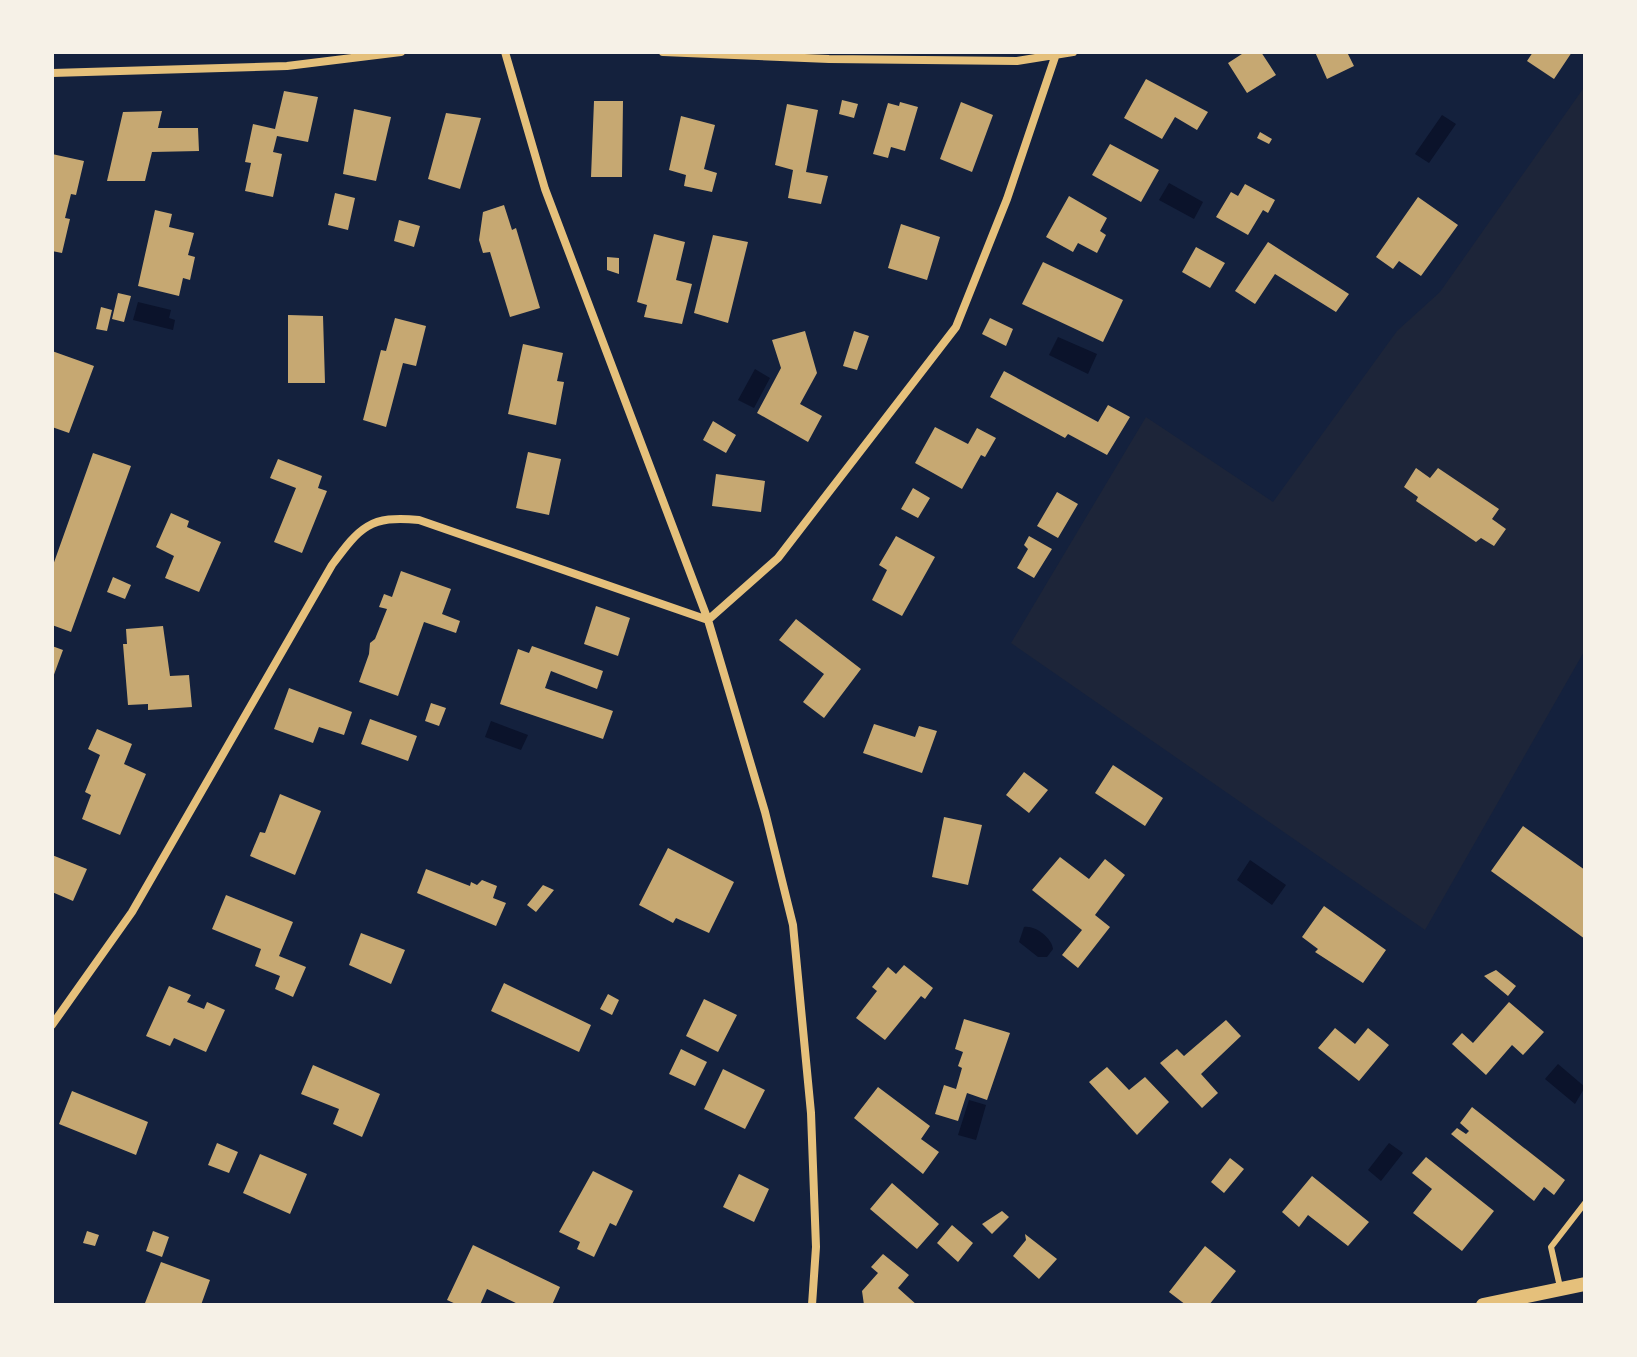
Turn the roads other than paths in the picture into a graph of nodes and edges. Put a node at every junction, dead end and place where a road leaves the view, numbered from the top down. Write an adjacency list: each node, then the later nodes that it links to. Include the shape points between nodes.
1 (401, 52): 6 (street, via 287,66)
2 (505, 52): 7 (street, via 545,189)
3 (663, 52): 5 (street, via 860,60)
4 (1073, 52): 5 (street)
5 (1055, 57): 7 (street, via 1012,186 956,327 778,558)
6 (52, 73)
7 (708, 620): 8 (street, via 419,520 387,517 357,530 132,912); 12 (street, via 793,925 811,1113 816,1247)
8 (52, 1025)
9 (1585, 1203): 11 (lane, via 1551,1247)
10 (1585, 1284): 11 (street)
11 (1560, 1289): 13 (street)
12 (812, 1305)
13 (1483, 1305)

